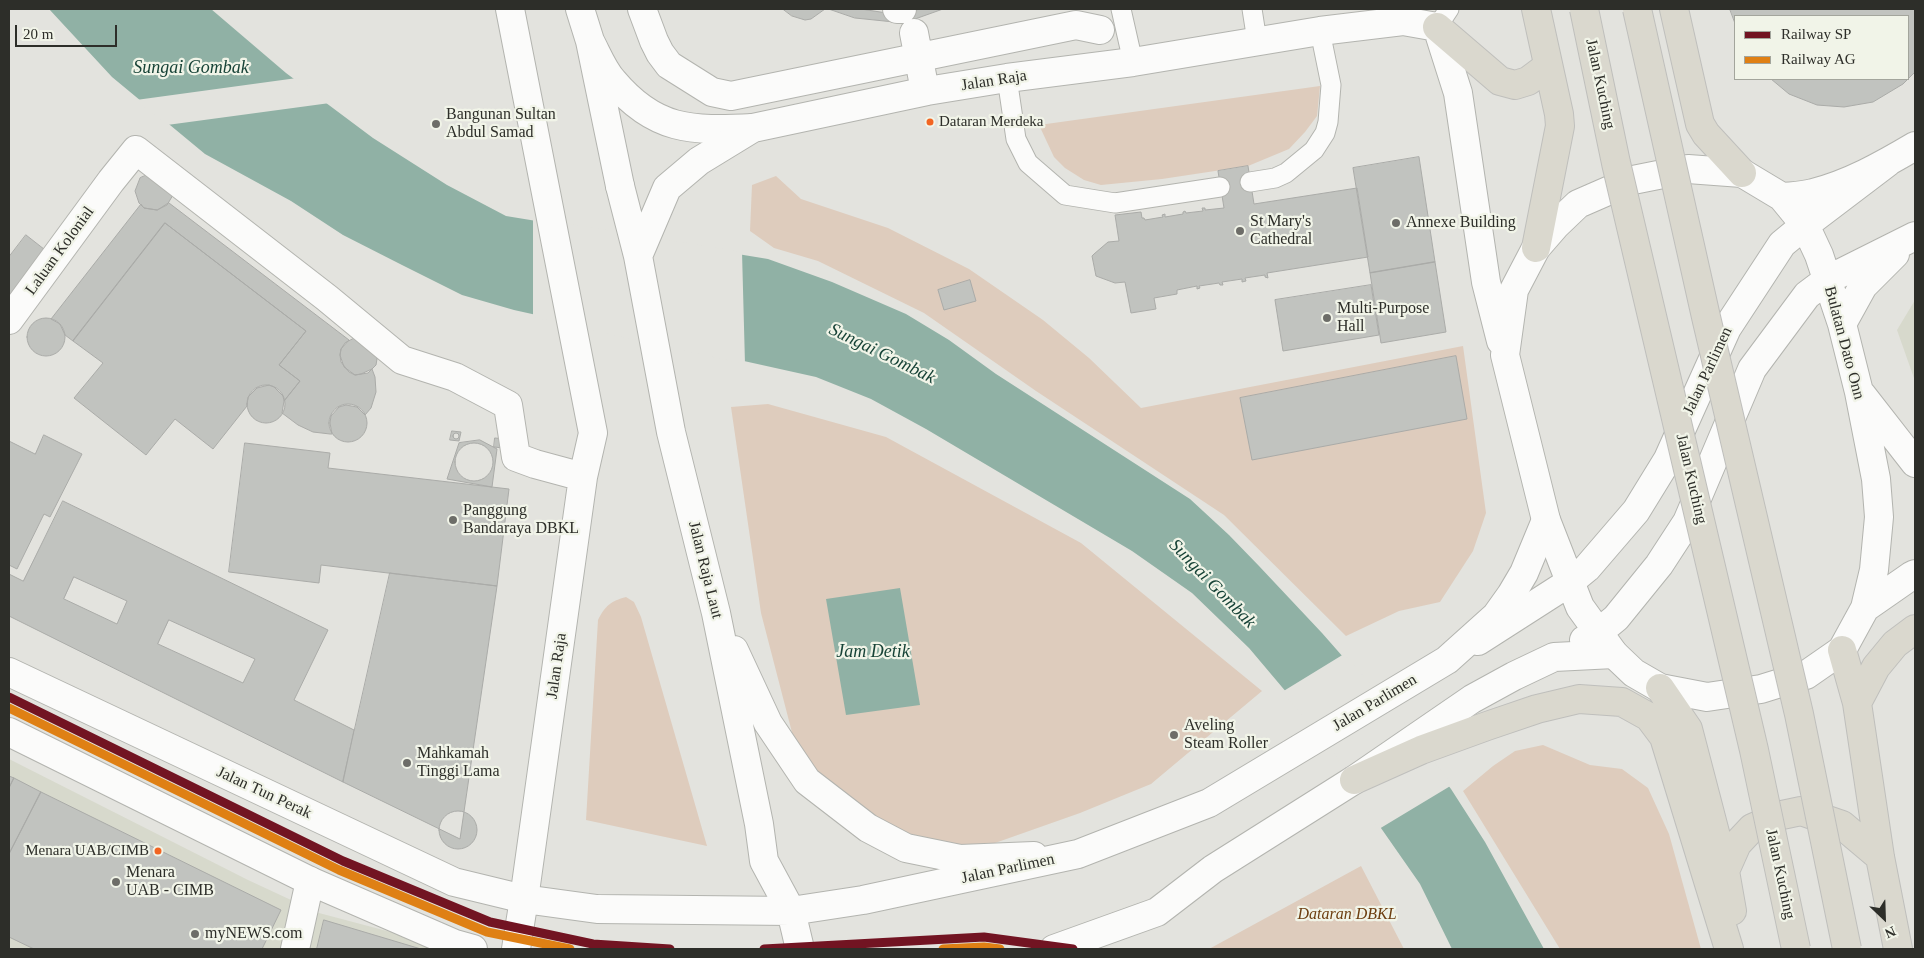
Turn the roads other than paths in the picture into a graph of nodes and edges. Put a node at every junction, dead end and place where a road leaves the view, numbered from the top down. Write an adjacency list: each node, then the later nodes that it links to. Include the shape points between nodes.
1 (510, 9): 40 (street, Jalan Raja, via 593,433)
2 (580, 9): 15 (street, Jalan Raja)
3 (642, 9): 17 (street, via 654,41 669,65 712,92 731,96)
4 (897, 9): 5 (street)
5 (902, 9)
6 (1121, 9): 18 (lane)
7 (1252, 9): 16 (lane)
8 (1536, 9): 19 (highway)
9 (1584, 9): 70 (highway, Jalan Kuching, bridge, via 1616,162 1754,750)
10 (1637, 9): 71 (highway, bridge, via 1799,714)
11 (1674, 9): 25 (highway, via 1700,124)
12 (1440, 15): 14 (street, Jalan Raja); 19 (highway, via 1500,81 1515,85); 37 (street, via 1458,94 1486,282)
13 (1083, 21): 17 (street)
14 (1320, 31): 16 (street, Jalan Raja); 26 (lane, via 1331,85 1325,133 1314,150 1286,173)
15 (590, 41): 22 (street, Jalan Raja, via 612,80 655,118 684,127 716,130); 27 (street, Jalan Raja)
16 (1257, 41): 18 (street, Jalan Raja)
17 (916, 45): 21 (street)
18 (1133, 62): 20 (street, Jalan Raja)
19 (1548, 66): 32 (highway, via 1560,126)
20 (1007, 78): 21 (street, Jalan Raja); 28 (lane, via 1016,139 1028,164 1065,195 1115,203)
21 (925, 91): 22 (street, Jalan Raja)
22 (752, 128): 33 (street, via 699,161 667,188)
23 (1915, 146): 24 (street, Jalan Parlimen)
24 (1888, 162): 29 (street, Jalan Parlimen, via 1812,194); 30 (street, Jalan Parlimen)
25 (1742, 174): 29 (street, Bulatan Dato Onn); 32 (street, Bulatan Dato Onn, via 1688,169 1633,180 1578,204)
26 (1250, 182)
27 (620, 186): 33 (street, Jalan Raja Laut)
28 (1220, 187)
29 (1782, 197): 30 (street, Bulatan Dato Onn)
30 (1804, 225): 34 (street, Bulatan Dato Onn, via 1819,255); 43 (street, Jalan Parlimen, bridge, via 1782,244 1727,328 1668,459 1636,510)
31 (1915, 236): 34 (street); 36 (street, via 1863,286)
32 (1536, 248): 37 (street, Bulatan Dato Onn, via 1514,290)
33 (638, 256): 45 (street, Jalan Raja Laut, via 671,432)
34 (1817, 287): 36 (street, Bulatan Dato Onn); 47 (street, bridge, via 1752,369 1687,522)
35 (9, 320): 40 (street, Laluan Kolonial, via 136,150 402,360 455,376 508,405 516,457)
36 (1842, 324): 38 (street, Bulatan Dato Onn)
37 (1505, 354): 41 (street, Bulatan Dato Onn)
38 (1859, 392): 39 (street); 44 (street, Bulatan Dato Onn, via 1876,478 1879,517 1874,570)
39 (1915, 463)
40 (583, 477): 59 (street, Jalan Raja)
41 (1546, 520): 43 (street, Bulatan Dato Onn); 49 (street, Jalan Parlimen, via 1511,595 1496,616)
42 (1915, 574): 44 (street)
43 (1579, 575): 47 (street, Bulatan Dato Onn, via 1580,607); 49 (street, Jalan Parlimen)
44 (1865, 608): 48 (street, Bulatan Dato Onn)
45 (716, 613): 55 (street, via 768,723 807,781 868,828 906,848 960,859); 60 (street, Jalan Raja Laut, via 764,861)
46 (1915, 629): 52 (highway, via 1895,644 1876,667)
47 (1609, 635): 51 (street, Bulatan Dato Onn, via 1634,673); 54 (street, via 1554,657 1472,699)
48 (1842, 650): 51 (street, Bulatan Dato Onn, via 1806,675 1761,689 1708,697); 52 (highway)
49 (1447, 660): 55 (street, Jalan Parlimen, via 1209,803)
50 (9, 672): 59 (street, Jalan Tun Perak, via 454,882)
51 (1660, 688): 57 (highway, via 1688,729)
52 (1857, 703): 56 (highway)
53 (9, 732): 58 (street)
54 (1354, 780): 61 (street, via 1204,874); 68 (highway, via 1421,750 1538,709 1579,699 1622,702 1649,717 1664,737)
55 (1078, 854): 60 (street, Jalan Parlimen, via 863,900)
56 (1880, 857): 57 (highway, via 1842,826 1801,811 1782,814 1752,828 1737,844); 72 (highway)
57 (1725, 871): 69 (highway)
58 (310, 881): 62 (street); 63 (street)
59 (524, 899): 60 (street, Jalan Parlimen, via 597,910); 64 (street, Jalan Raja)
60 (790, 911): 65 (street, Jalan Raja Laut)
61 (1157, 912): 66 (street); 67 (street)
62 (295, 949)
63 (473, 949)
64 (516, 949)
65 (800, 949)
66 (1054, 949)
67 (1085, 949)
68 (1729, 949)
69 (1739, 949)
70 (1796, 949)
71 (1847, 949)
72 (1898, 949)

